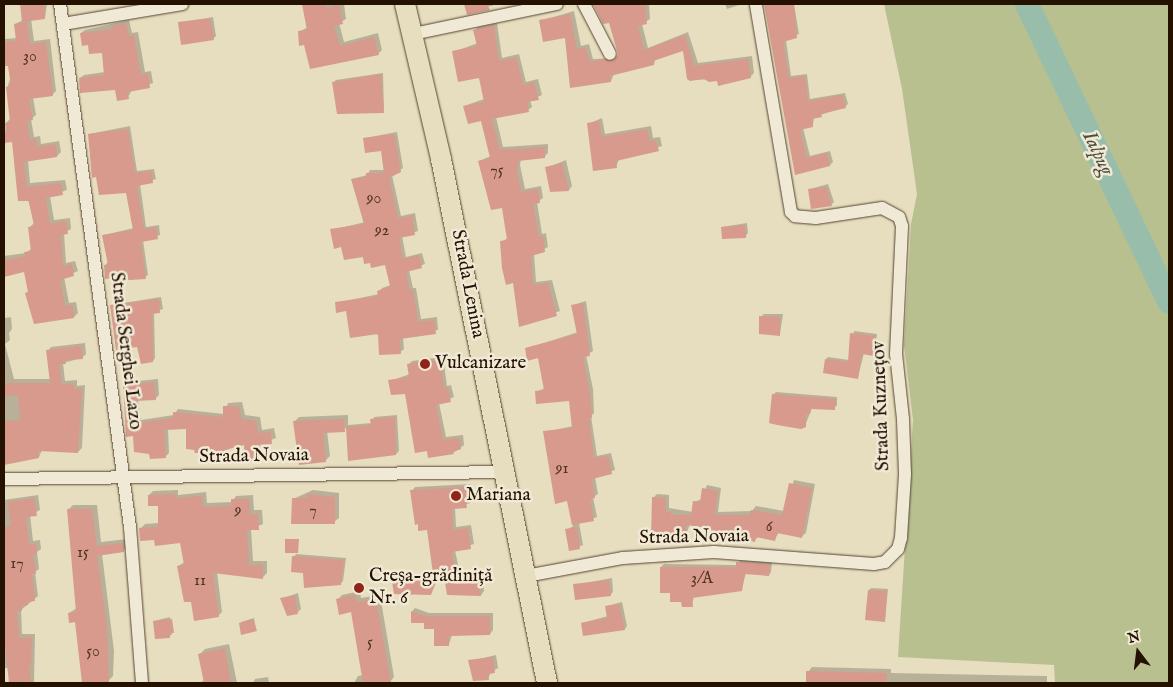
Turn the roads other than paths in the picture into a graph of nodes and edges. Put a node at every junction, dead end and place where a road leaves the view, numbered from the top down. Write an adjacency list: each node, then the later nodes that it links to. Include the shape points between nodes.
1 (60, 4): 7 (street, Strada Serghei Lazo)
2 (182, 4): 7 (street)
3 (405, 4): 8 (main road, Strada Lenina)
4 (557, 4): 8 (street)
5 (584, 4): 9 (street)
6 (756, 4): 13 (street, Strada Kuznețov, via 791,212 795,216 816,218 882,208 899,217 902,226 896,354 905,474 901,538)
7 (63, 24): 11 (street, Strada Serghei Lazo)
8 (413, 34): 10 (main road, Strada Lenina)
9 (610, 54)
10 (505, 472): 11 (street, Strada Novaia); 14 (main road, Strada Lenina)
11 (122, 477): 12 (street, Strada Novaia); 15 (street, Strada Serghei Lazo)
12 (4, 479)
13 (893, 557): 14 (street, Strada Novaia, via 874,564 714,552 665,554)
14 (526, 576): 16 (main road, Strada Lenina)
15 (142, 683)
16 (547, 683)

